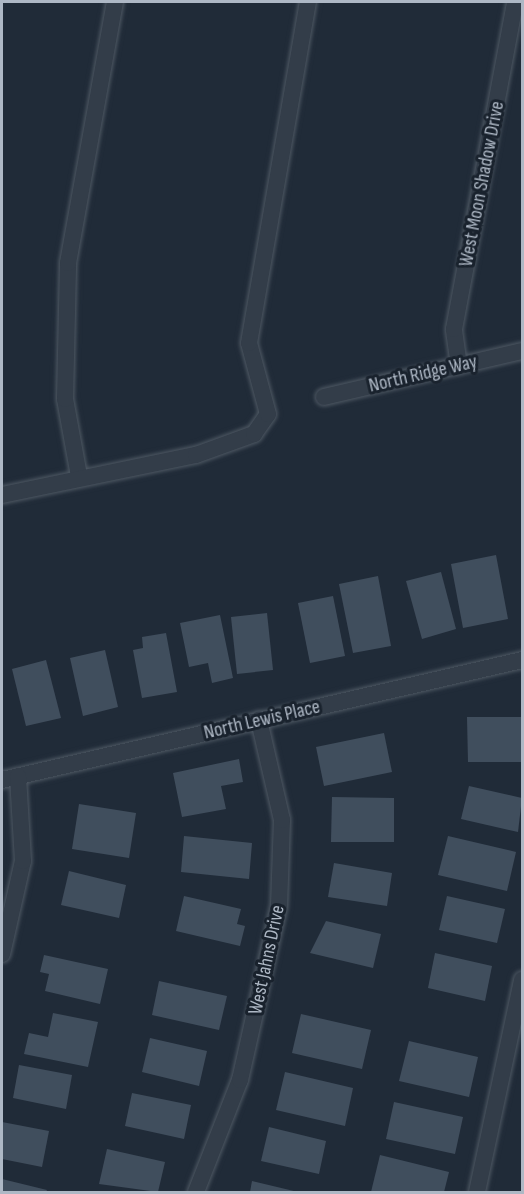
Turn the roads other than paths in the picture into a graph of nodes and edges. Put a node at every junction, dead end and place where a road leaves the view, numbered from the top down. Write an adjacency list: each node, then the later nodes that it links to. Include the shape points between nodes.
1 (115, 2): 7 (street, via 68,263 65,399)
2 (309, 2): 7 (street, via 249,343 268,414 254,434 196,455)
3 (516, 2): 5 (street, West Moon Shadow Drive, via 454,329)
4 (522, 351): 5 (street, North Ridge Way)
5 (459, 366): 6 (street, North Ridge Way)
6 (324, 398)
7 (80, 476): 8 (street)
8 (2, 495)
9 (522, 660): 10 (street, North Lewis Place)
10 (259, 720): 11 (street, North Lewis Place); 14 (street, West Jahns Drive, via 282,820 280,895 240,1080)
11 (10, 778): 12 (street, via 23,861)
12 (2, 954)
13 (522, 980): 15 (street)
14 (196, 1192)
15 (477, 1192)

